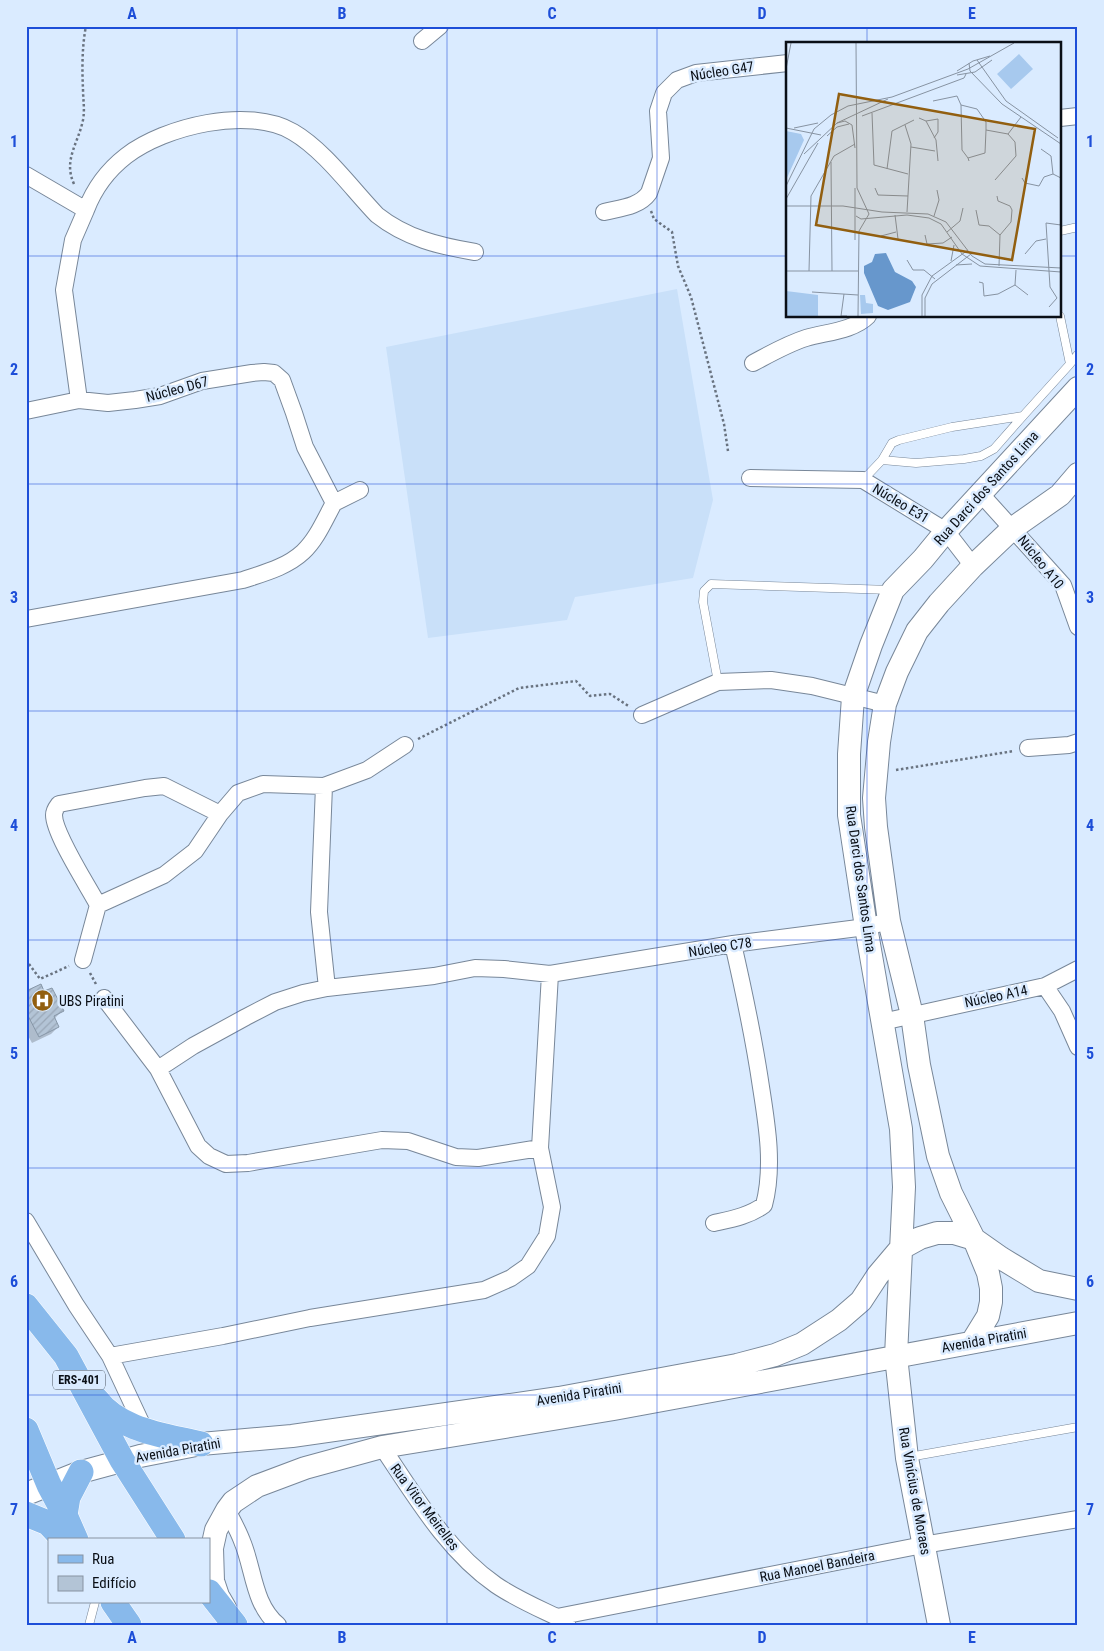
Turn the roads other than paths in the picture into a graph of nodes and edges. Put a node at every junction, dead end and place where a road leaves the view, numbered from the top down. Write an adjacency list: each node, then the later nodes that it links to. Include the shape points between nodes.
1 (440, 26): 2 (street)
2 (422, 41)
3 (786, 63): 8 (street, Núcleo G47, via 696,73 677,80 664,94 658,111 660,158 646,198)
4 (1078, 116): 5 (street)
5 (1062, 118)
6 (26, 175): 7 (street)
7 (86, 210): 11 (street, via 104,178 138,148 184,129 254,120 275,124 314,146 388,224 426,241); 18 (street, via 73,240 64,290)
8 (604, 212)
9 (1078, 227): 10 (lane)
10 (1062, 231)
11 (475, 252)
12 (866, 318): 15 (street, via 861,323 785,346)
13 (1060, 318): 16 (lane)
14 (1078, 354): 16 (lane)
15 (753, 363)
16 (1070, 364): 20 (lane)
17 (1078, 388): 26 (street, Rua Darci dos Santos Lima)
18 (79, 400): 19 (street, Núcleo D67); 28 (street, Núcleo D67, via 108,403 144,399 202,381 274,373 282,380 305,447)
19 (26, 411)
20 (1023, 416): 21 (lane, via 907,437 892,443); 21 (lane, via 994,449 981,456 916,464)
21 (882, 460): 24 (lane)
22 (1078, 474): 27 (street, Rua Darci dos Santos Lima)
23 (750, 478): 24 (street, Núcleo E31)
24 (863, 480): 30 (street, Núcleo E31)
25 (360, 490): 28 (street)
26 (980, 493): 29 (street, Núcleo A10); 30 (street, Rua Darci dos Santos Lima)
27 (1069, 494): 29 (street, Rua Darci dos Santos Lima)
28 (334, 503): 33 (street, via 303,552 277,569 244,580)
29 (1013, 528): 31 (street, Rua Darci dos Santos Lima); 34 (street, Núcleo A10, via 1063,584)
30 (946, 530): 31 (street, Núcleo E31); 32 (street, Rua Darci dos Santos Lima)
31 (973, 566): 37 (street, Rua Darci dos Santos Lima, via 917,631)
32 (893, 590): 35 (lane, via 711,584 704,592 703,602); 36 (street, Rua Darci dos Santos Lima)
33 (26, 619)
34 (1078, 626)
35 (718, 682): 36 (street, via 771,680); 38 (street)
36 (853, 696): 37 (street); 46 (street, Rua Darci dos Santos Lima, via 849,754 850,815)
37 (885, 704): 45 (street, Rua Darci dos Santos Lima, via 874,798)
38 (642, 714)
39 (1078, 742): 41 (street)
40 (406, 745): 42 (street, via 367,770)
41 (1028, 748)
42 (324, 786): 43 (street, via 264,784 238,793); 52 (street, via 319,912)
43 (220, 814): 44 (street, via 195,850 164,874); 44 (street, via 164,786 59,804 54,817)
44 (98, 905): 48 (street)
45 (889, 922): 46 (street, Núcleo C78); 54 (street, Rua Darci dos Santos Lima)
46 (866, 927): 47 (street, Núcleo C78); 55 (street, Rua Darci dos Santos Lima)
47 (733, 944): 50 (street, Núcleo C78); 60 (street, via 753,1034 767,1126 769,1187 764,1205 756,1211)
48 (83, 960)
49 (1078, 969): 51 (street, Núcleo A14)
50 (550, 974): 52 (street, Núcleo C78, via 475,968); 58 (street)
51 (1045, 986): 54 (street, Núcleo A14); 56 (street, via 1062,1011)
52 (327, 988): 57 (street, Núcleo C78, via 275,1002 193,1046)
53 (104, 998): 57 (street)
54 (912, 1015): 55 (street, Núcleo A14); 61 (street, Rua Darci dos Santos Lima, via 938,1156)
55 (882, 1022): 62 (street, Rua Darci dos Santos Lima, via 901,1129 904,1186)
56 (1078, 1047)
57 (158, 1069): 58 (street, via 198,1146 226,1164 248,1164 382,1140 408,1141 456,1157 478,1158)
58 (540, 1148): 68 (street, via 552,1207 547,1236 528,1266 511,1278 484,1290 310,1318)
59 (26, 1221): 68 (street)
60 (714, 1223)
61 (974, 1239): 62 (street, Avenida Piratini, via 954,1233 937,1233); 63 (street, Avenida Piratini, via 1039,1281); 66 (street, Rua Darci dos Santos Lima, via 988,1273 991,1302 988,1316)
62 (900, 1249): 69 (street, Rua Darci dos Santos Lima); 73 (street, Avenida Piratini, via 861,1301 839,1320 802,1344 775,1355 559,1398)
63 (1078, 1289)
64 (26, 1306): 67 (main road, ERS-401)
65 (1078, 1323): 66 (street, Avenida Piratini)
66 (972, 1342): 69 (street, Avenida Piratini)
67 (66, 1356): 72 (main road, via 97,1402 126,1424); 77 (main road, ERS-401)
68 (110, 1356): 72 (street)
69 (896, 1356): 75 (street, Avenida Piratini); 76 (street, Rua Vinícius de Moraes)
70 (1078, 1427): 76 (lane)
71 (26, 1430): 80 (main road)
72 (146, 1431): 74 (main road)
73 (292, 1436): 74 (street, Avenida Piratini); 78 (street)
74 (201, 1444): 77 (street, Avenida Piratini)
75 (382, 1448): 78 (street, Avenida Piratini); 92 (street, Rua Vitor Meirelles, via 452,1545 494,1584)
76 (907, 1458): 88 (street, Rua Vinícius de Moraes)
77 (122, 1460): 79 (street, Avenida Piratini); 87 (main road, ERS-401)
78 (305, 1468): 81 (street, Avenida Piratini, via 257,1486)
79 (81, 1472): 80 (street, Avenida Piratini); 83 (main road, via 68,1497)
80 (38, 1490): 83 (main road)
81 (227, 1510): 95 (street, Avenida Piratini, via 216,1530 212,1573 218,1596); 96 (street, via 243,1542 263,1605)
82 (26, 1514): 85 (main road, via 48,1523)
83 (65, 1515): 86 (main road)
84 (1078, 1519): 88 (street, Rua Manoel Bandeira)
85 (62, 1538)
86 (75, 1538)
87 (172, 1538)
88 (923, 1545): 92 (street, Rua Manoel Bandeira); 98 (street, Rua Vinícius de Moraes)
89 (210, 1593): 95 (main road)
90 (94, 1604): 93 (lane)
91 (114, 1604): 94 (main road)
92 (557, 1617): 97 (street, Rua Vitor Meirelles)
93 (89, 1625)
94 (129, 1625)
95 (235, 1625)
96 (278, 1625)
97 (573, 1625)
98 (939, 1625)

